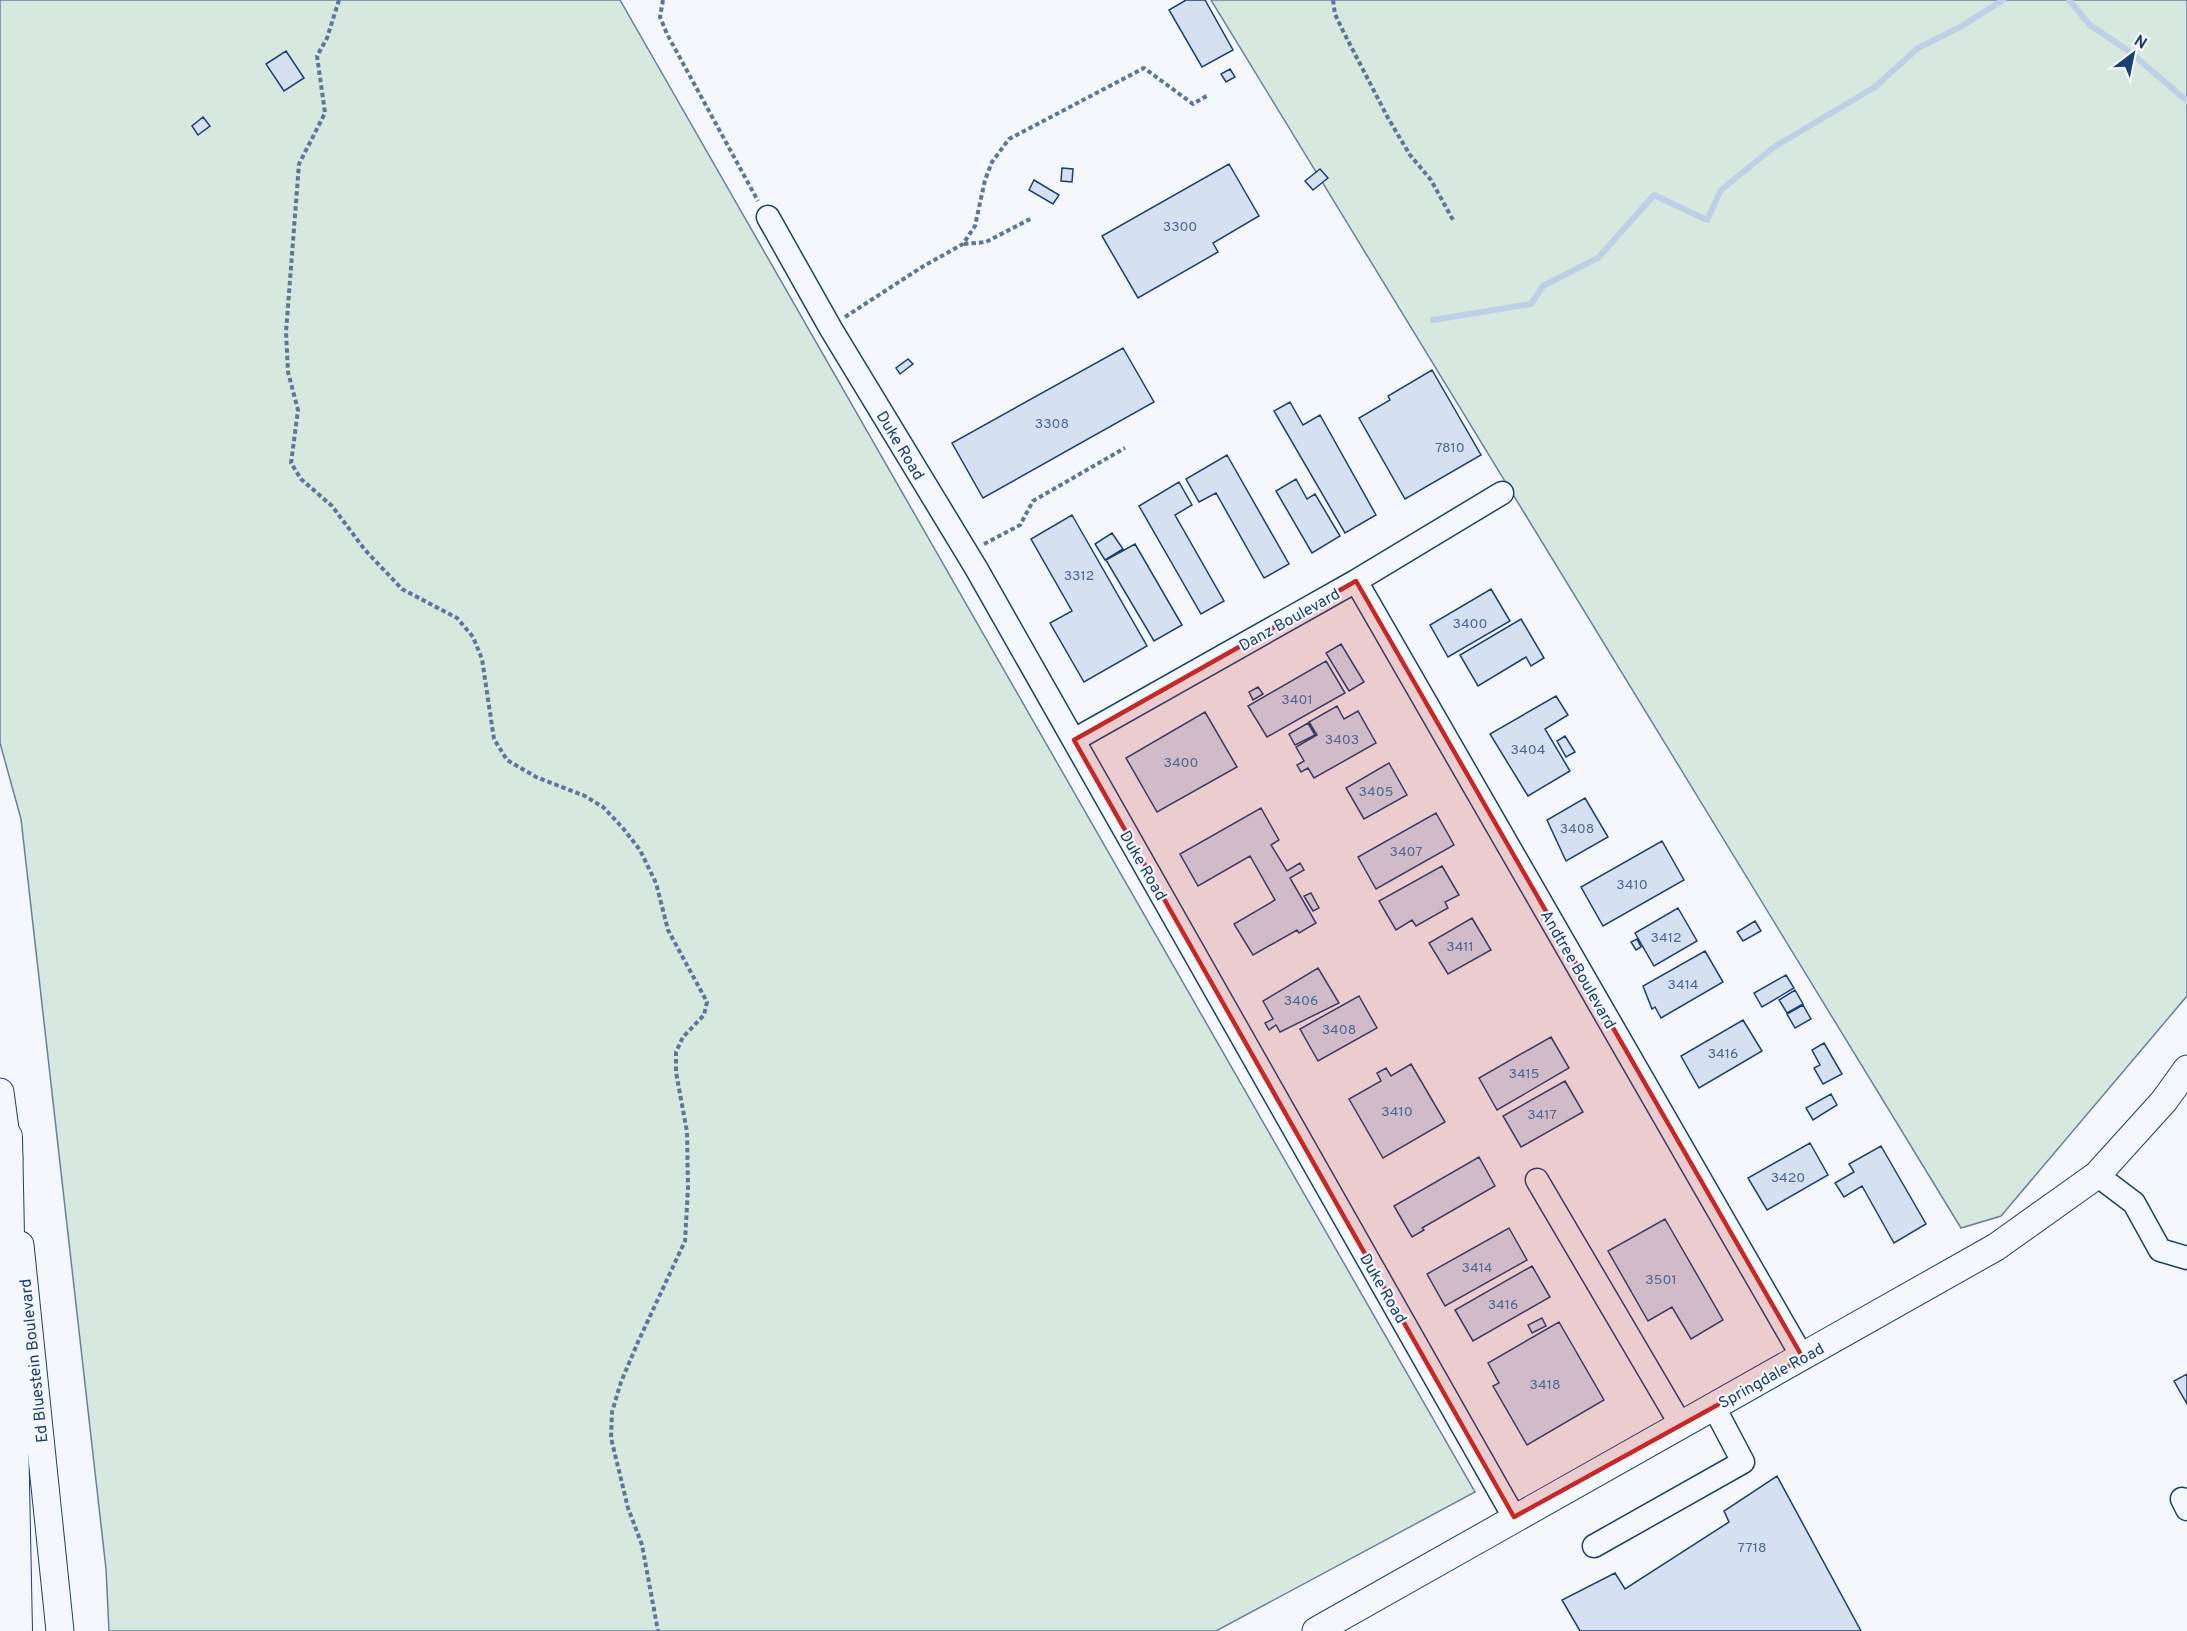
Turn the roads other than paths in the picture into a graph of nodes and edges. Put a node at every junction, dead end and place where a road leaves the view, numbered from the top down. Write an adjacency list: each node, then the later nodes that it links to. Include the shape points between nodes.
1 (768, 217): 4 (street, Duke Road)
2 (1502, 493): 3 (street, Danz Boulevard)
3 (1356, 581): 4 (street, Danz Boulevard); 11 (street, Andtree Boulevard)
4 (1074, 741): 14 (street, Duke Road)
5 (2187, 1070): 8 (main road, Springdale Road)
6 (0, 1092): 7 (main road, Ed Bluestein Boulevard)
7 (6, 1137): 16 (highway); 17 (main road, Ed Bluestein Boulevard, via 25,1280)
8 (2097, 1175): 10 (street, via 2134,1203 2160,1250); 11 (main road, Springdale Road, via 1996,1247)
9 (1537, 1180): 13 (street)
10 (2187, 1258)
11 (1803, 1358): 12 (main road, Springdale Road)
12 (1714, 1407): 13 (main road, Springdale Road); 15 (street, via 1743,1462)
13 (1681, 1425): 14 (main road, Springdale Road)
14 (1514, 1517): 18 (main road, Springdale Road)
15 (1594, 1546)
16 (16, 1631)
17 (60, 1631)
18 (1316, 1631)

